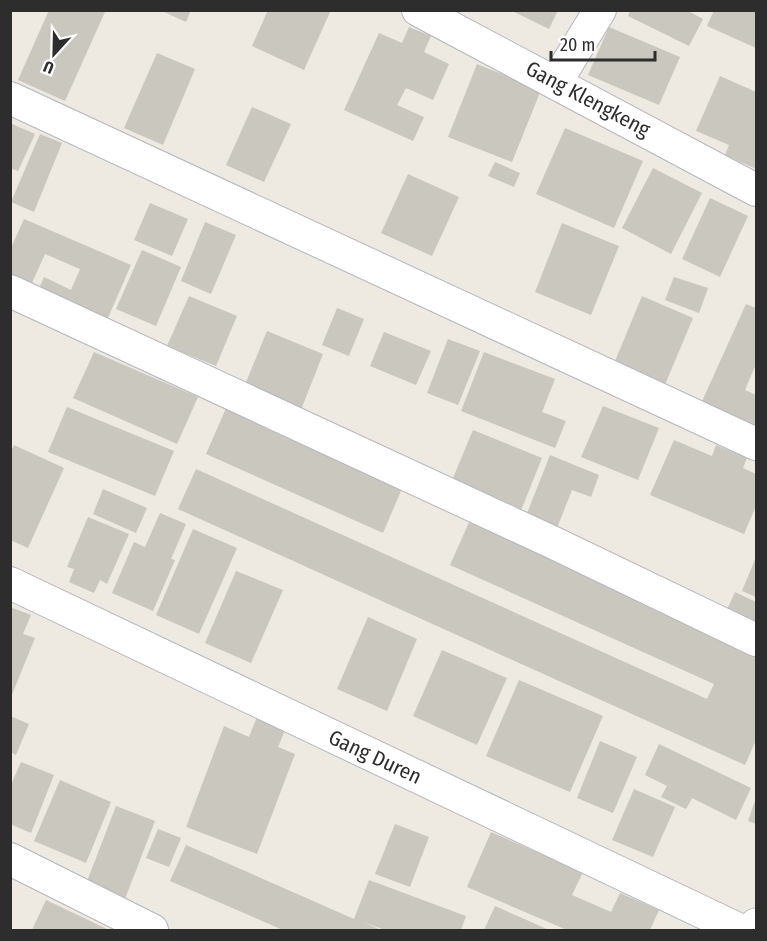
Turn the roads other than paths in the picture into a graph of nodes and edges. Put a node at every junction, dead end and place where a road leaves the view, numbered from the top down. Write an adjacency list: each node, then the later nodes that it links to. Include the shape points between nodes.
1 (418, 10): 3 (street, Gang Klengkeng)
2 (600, 10): 3 (street)
3 (556, 82): 5 (street, Gang Klengkeng)
4 (10, 98): 7 (street)
5 (756, 190)
6 (10, 291): 9 (street)
7 (756, 444)
8 (10, 583): 13 (street, Gang Duren)
9 (756, 640)
10 (10, 860): 12 (street)
11 (756, 925): 14 (main road)
12 (152, 930)
13 (741, 930)
14 (753, 930)

